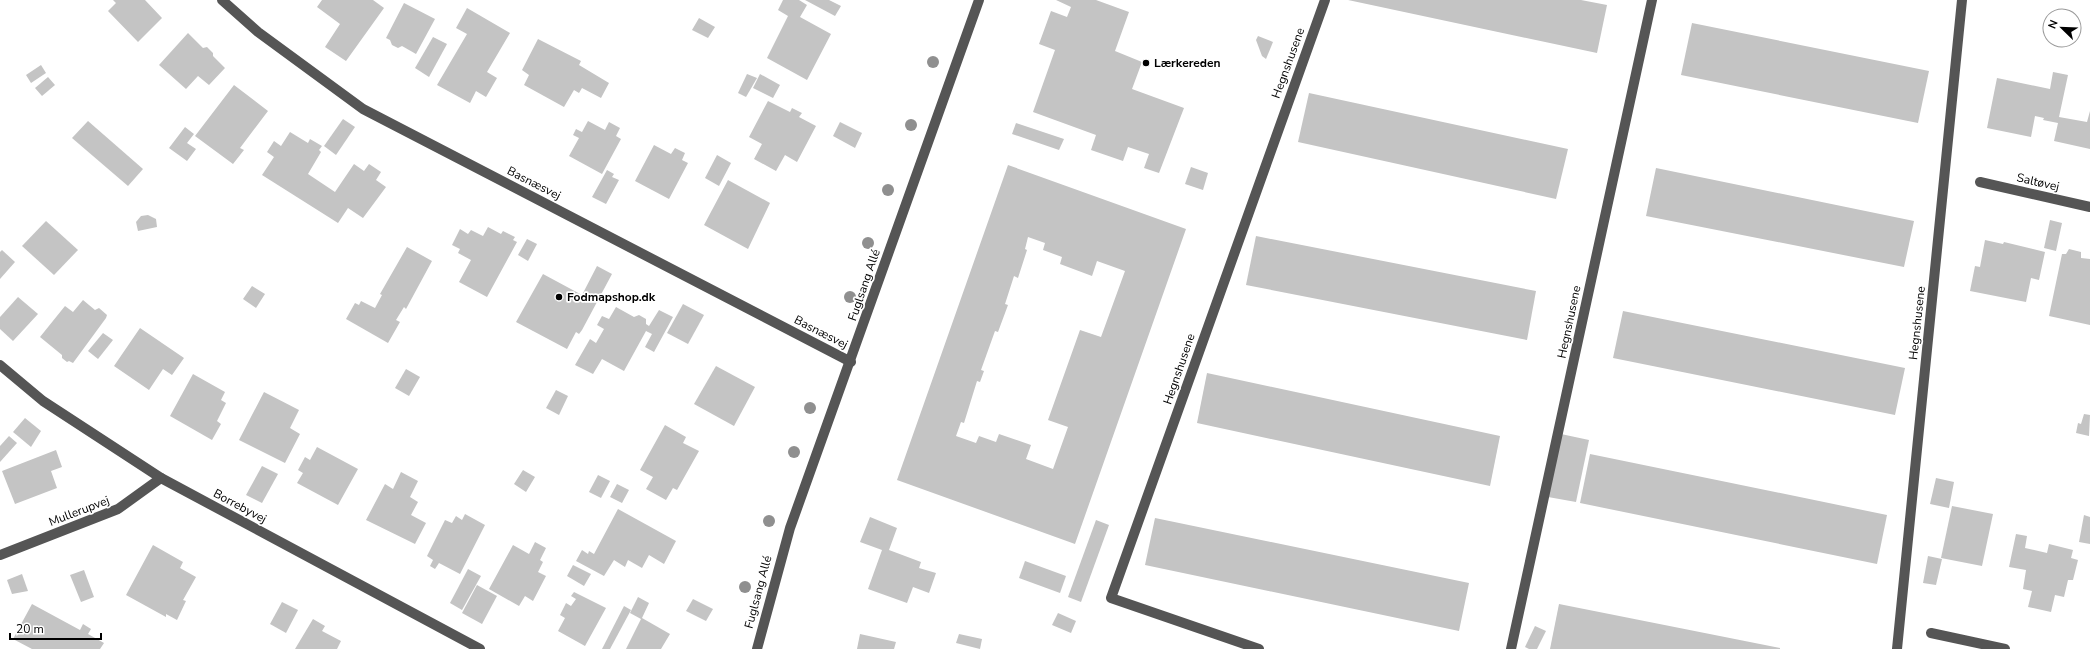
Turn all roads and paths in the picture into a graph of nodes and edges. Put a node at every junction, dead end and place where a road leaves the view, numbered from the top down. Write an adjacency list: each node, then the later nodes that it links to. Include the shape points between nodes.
1 (222, 0): 8 (street, Basnæsvej, via 258,32 363,109)
2 (979, 0): 8 (street, Fuglsang Allé)
3 (1324, 0): 15 (street, Hegnshusene, via 1111,598)
4 (1652, 0): 16 (street, Hegnshusene)
5 (1962, 0): 17 (street, Hegnshusene)
6 (1980, 182): 7 (street, Saltøvej)
7 (2090, 207)
8 (851, 362): 14 (street, Fuglsang Allé, via 790,528)
9 (0, 365): 10 (street, Borrebyvej, via 43,401)
10 (161, 478): 11 (street, Mullerupvej, via 118,509); 13 (street, Borrebyvej)
11 (0, 555)
12 (1931, 632): 18 (street)
13 (480, 649)
14 (757, 649)
15 (1259, 649)
16 (1511, 649)
17 (1897, 649)
18 (2005, 649)

